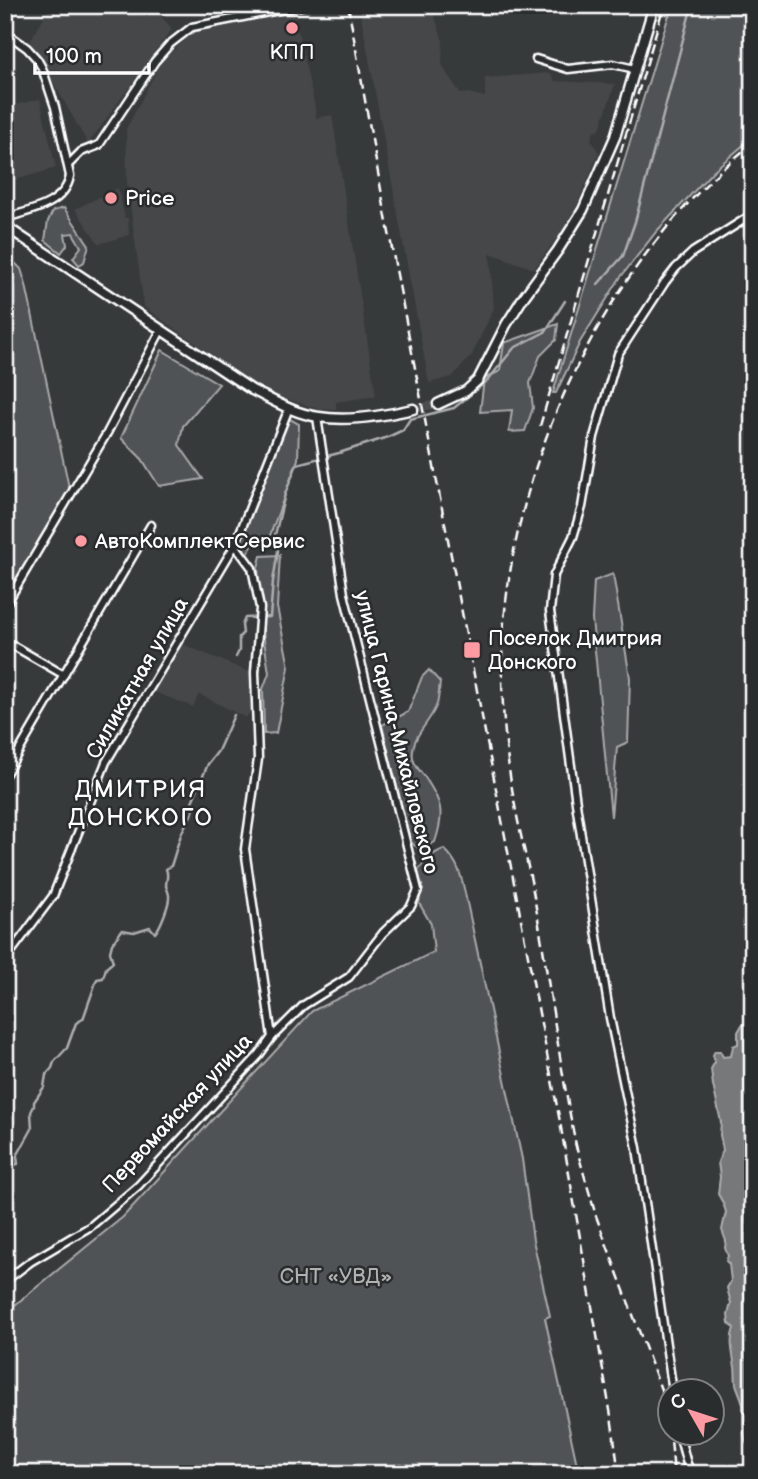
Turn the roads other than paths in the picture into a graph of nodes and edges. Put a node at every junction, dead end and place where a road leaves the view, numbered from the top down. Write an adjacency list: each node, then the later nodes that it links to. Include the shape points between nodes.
1 (305, 5): 6 (street, via 192,27 155,61 99,145 81,152)
2 (654, 5): 5 (street)
3 (5, 32): 6 (street, via 27,48 42,68)
4 (536, 59): 5 (street, via 568,69 612,64)
5 (635, 69): 11 (street, via 615,137 583,210 506,325 478,380)
6 (68, 165): 8 (street, via 68,183 56,198)
7 (753, 214): 24 (street, via 676,268 618,354 594,437 582,507 554,575 550,611 585,862 637,1148)
8 (5, 218)
9 (5, 226): 10 (street)
10 (160, 330): 12 (street, via 252,390); 17 (street, via 107,433)
11 (438, 404)
12 (289, 408): 14 (street); 16 (street, Силикатная улица)
13 (413, 409): 14 (street, via 366,417)
14 (317, 417): 22 (street, улица Гарина-Михайловского, via 344,594 418,890 411,906 349,976 304,1005)
15 (151, 524): 19 (street)
16 (235, 545): 21 (street, Силикатная улица, via 106,762 53,896); 22 (street, Первомайская улица, via 252,568 260,608 255,672 258,759 245,849)
17 (5, 606)
18 (5, 641): 19 (street)
19 (64, 675): 20 (street)
20 (5, 775)
21 (5, 960)
22 (272, 1037): 23 (street, Первомайская улица, via 138,1186 91,1226)
23 (5, 1281)
24 (671, 1378)
25 (683, 1448): 26 (street)
26 (692, 1474)

